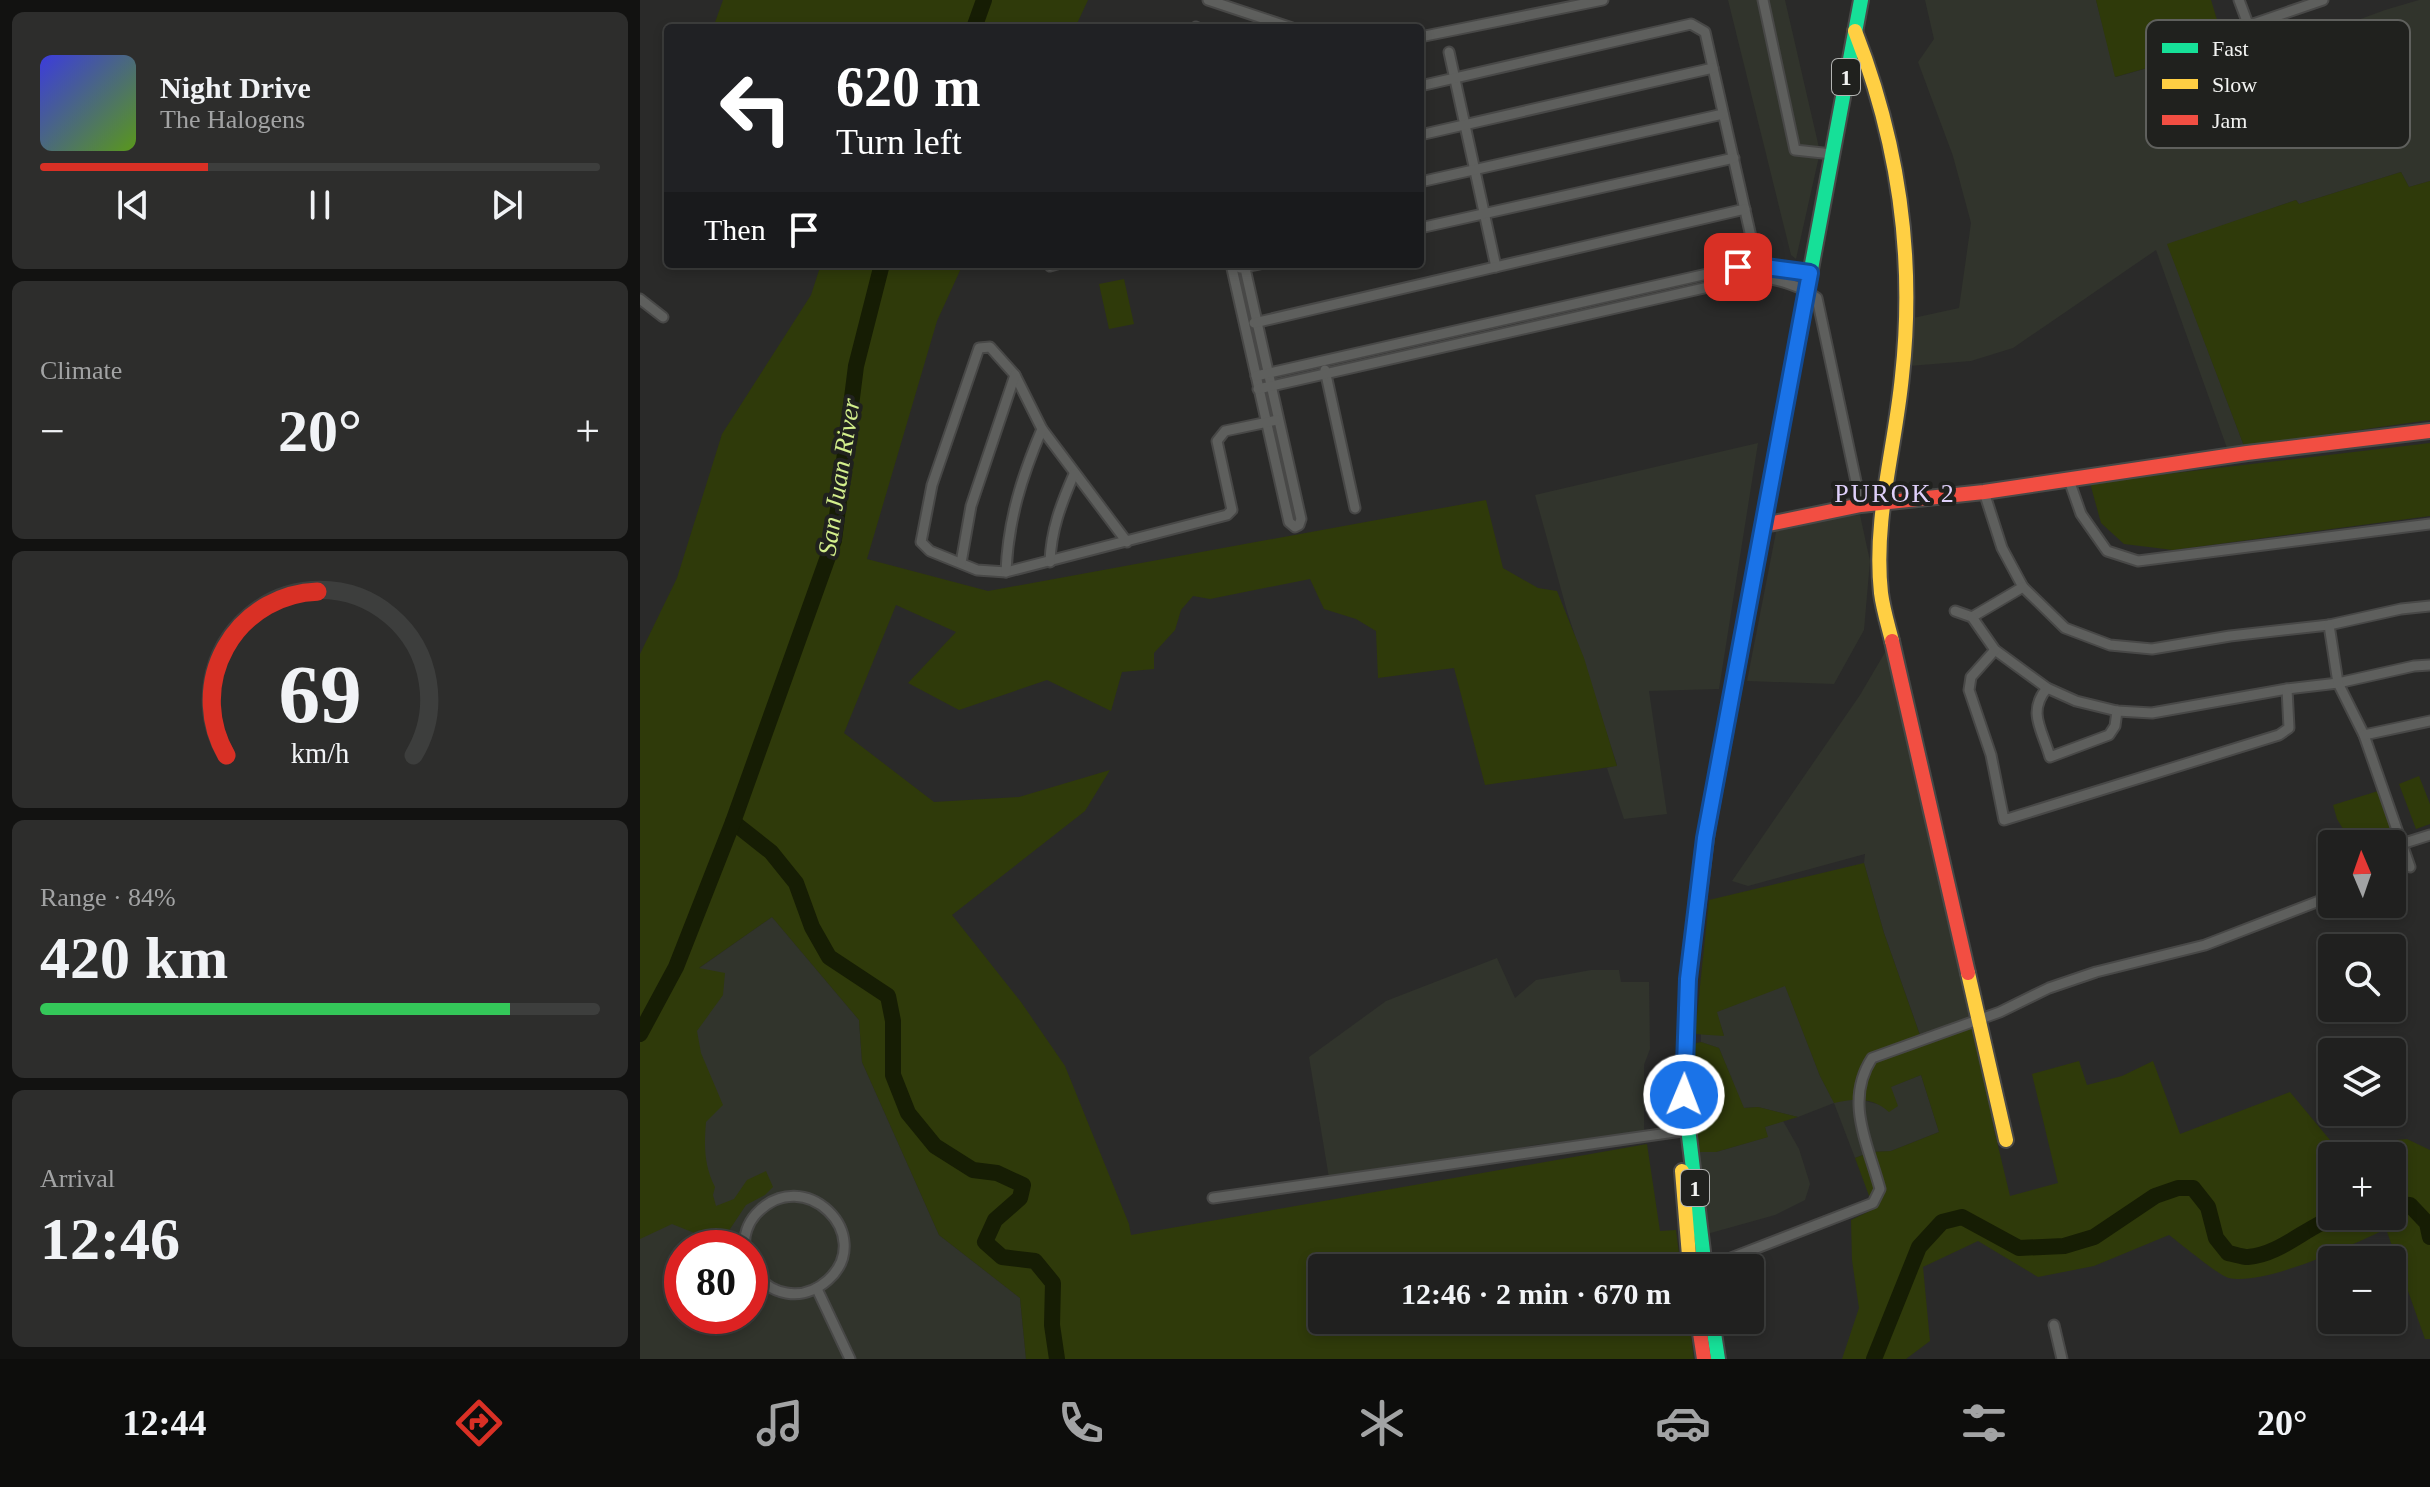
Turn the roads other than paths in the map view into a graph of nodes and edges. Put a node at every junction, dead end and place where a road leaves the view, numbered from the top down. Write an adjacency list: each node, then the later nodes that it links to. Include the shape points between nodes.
1 (1208, 0): 9 (street)
2 (1603, 0): 11 (street)
3 (1763, 0): 19 (street, via 1795,150)
4 (1861, 0): 10 (main road, 1)
5 (2239, 0): 7 (street)
6 (2323, 0): 8 (street)
7 (2246, 20)
8 (2260, 20)
9 (1280, 24)
10 (1855, 31): 19 (main road, 1); 49 (main road, via 1889,135 1902,196 1907,267 1904,362)
11 (1424, 36)
12 (1449, 52): 14 (street)
13 (1713, 68): 14 (street, via 1705,32 1691,24); 16 (street); 17 (street)
14 (1455, 78): 15 (street); 17 (street)
15 (1424, 85)
16 (1723, 114): 20 (street); 21 (street)
17 (1465, 124): 18 (street); 21 (street)
18 (1424, 134)
19 (1832, 154): 30 (main road, 1)
20 (1734, 158): 23 (street); 24 (street)
21 (1475, 170): 22 (street); 24 (street)
22 (1424, 181)
23 (1745, 209): 26 (street); 29 (street)
24 (1485, 214): 25 (street); 26 (street)
25 (1424, 227)
26 (1496, 267): 34 (street)
27 (1232, 268): 35 (street)
28 (1244, 268): 34 (street)
29 (1758, 271): 30 (street); 31 (street); 36 (street, via 1738,267)
30 (1810, 273): 31 (main road, 1)
31 (1807, 291): 50 (street, via 1817,298); 53 (main road, 1)
32 (640, 299): 33 (street)
33 (663, 317)
34 (1256, 322): 35 (street); 37 (street)
35 (1245, 325): 39 (street)
36 (1325, 368): 37 (street); 40 (street); 51 (street)
37 (1267, 374): 39 (street); 40 (street)
38 (1015, 375): 44 (street); 56 (street, via 971,506); 56 (street, via 990,347 979,348 932,485 921,542)
39 (1256, 376): 41 (street)
40 (1270, 386): 41 (street); 42 (street)
41 (1258, 389): 43 (street)
42 (1277, 420): 43 (street); 43 (street, via 1301,519 1295,527 1289,522)
43 (1266, 423): 54 (street, via 1225,431 1217,441 1232,510 1227,515)
44 (1042, 429): 46 (street); 57 (street, via 1014,504)
45 (2430, 431): 47 (main road)
46 (1074, 474): 54 (street); 55 (street, via 1058,510)
47 (2069, 480): 48 (main road); 52 (street, via 2081,514 2107,551 2138,561)
48 (1984, 492): 49 (main road); 58 (street, via 2002,548)
49 (1883, 502): 50 (main road); 77 (main road, via 1881,594)
50 (1861, 505): 53 (main road)
51 (1355, 508)
52 (2430, 524)
53 (1764, 525): 78 (main road, 1, via 1698,884 1684,1021)
54 (1127, 542): 55 (street)
55 (1050, 562): 57 (street)
56 (961, 563): 57 (street)
57 (1006, 572)
58 (2023, 587): 61 (street); 62 (street, via 2065,628 2110,645 2152,649)
59 (2430, 606): 62 (street)
60 (1955, 611): 61 (street)
61 (1972, 617): 63 (street)
62 (2329, 625): 65 (street)
63 (1995, 650): 66 (street); 67 (street, via 1971,677 1969,690 1991,755 2004,820 2279,735 2289,728)
64 (2430, 665): 65 (street)
65 (2338, 683): 67 (street); 70 (street)
66 (2047, 688): 68 (street); 68 (street, via 2035,709 2050,757 2109,735)
67 (2287, 689): 68 (street, via 2152,713)
68 (2117, 711)
69 (2430, 721): 70 (street)
70 (2364, 735): 71 (street)
71 (2392, 830)
72 (2430, 835): 73 (street)
73 (2406, 842)
74 (2406, 860): 75 (street)
75 (2410, 867)
76 (2318, 901): 77 (street, via 2205,945 2060,984)
77 (1980, 1018): 79 (main road); 84 (street, via 1872,1058 1862,1074 1857,1108 1880,1189 1873,1203)
78 (1684, 1130): 80 (street); 82 (main road, 1); 83 (main road, 1)
79 (2006, 1140)
80 (1213, 1198)
81 (748, 1230): 86 (street, via 765,1204 786,1196 804,1196 834,1215 844,1248 836,1272)
82 (1688, 1254)
83 (1703, 1254)
84 (1741, 1254)
85 (768, 1287): 86 (street, via 797,1295)
86 (817, 1289): 90 (street)
87 (2054, 1325): 93 (street)
88 (1700, 1334): 91 (main road)
89 (1714, 1334): 92 (main road)
90 (850, 1359)
91 (1704, 1359)
92 (1718, 1359)
93 (2062, 1359)

